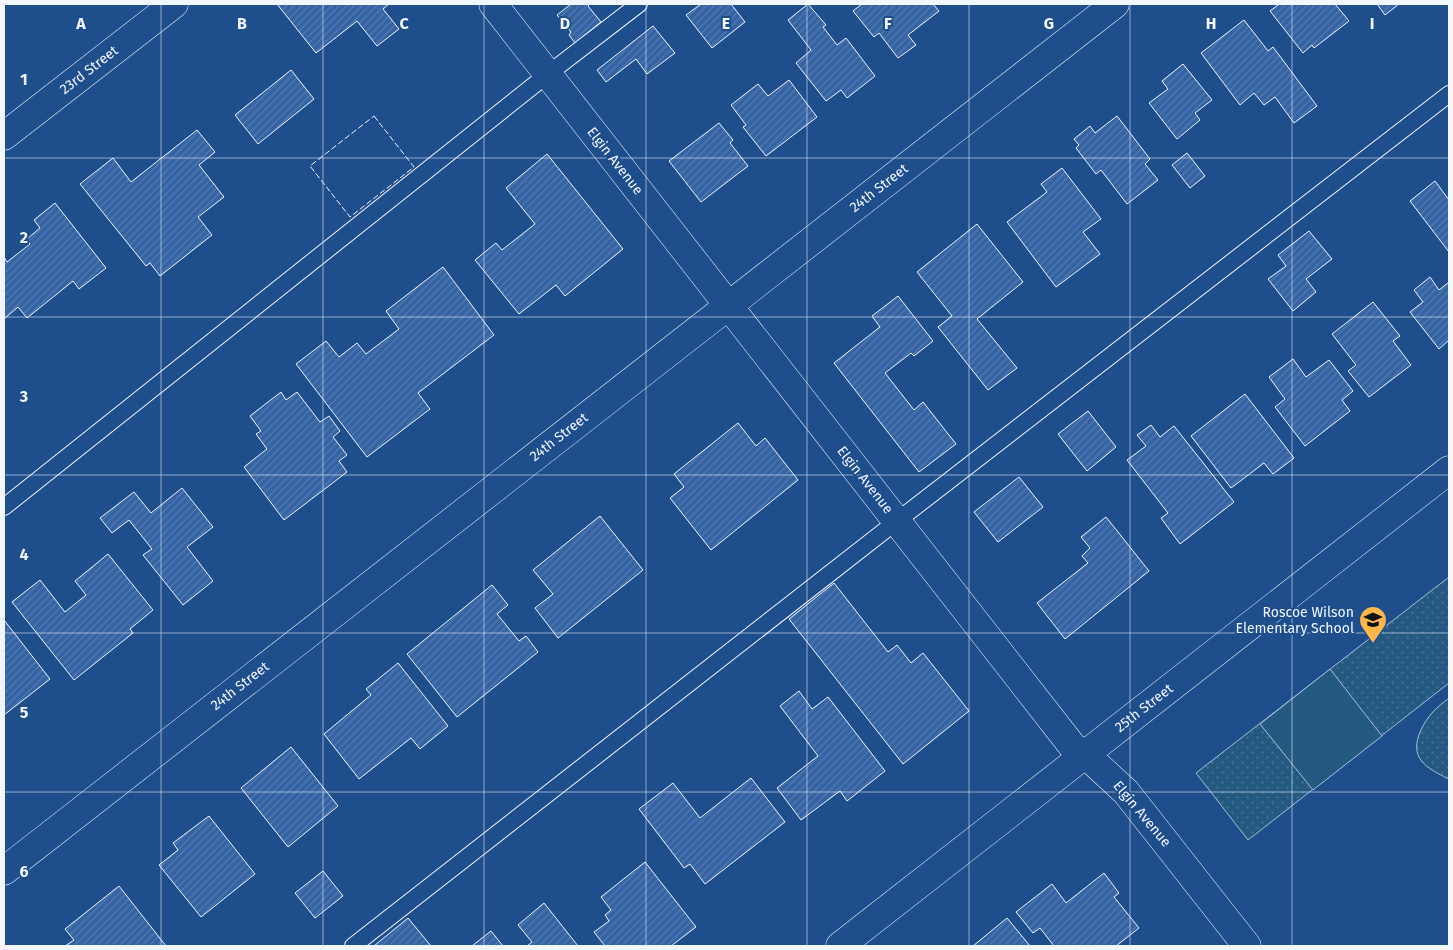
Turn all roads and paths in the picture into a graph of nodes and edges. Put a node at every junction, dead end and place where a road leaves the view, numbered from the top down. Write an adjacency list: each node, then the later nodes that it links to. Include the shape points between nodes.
1 (174, 4): 7 (street, 23rd Street)
2 (493, 4): 5 (street, Elgin Avenue)
3 (639, 4): 5 (lane)
4 (1115, 4): 8 (street, 24th Street)
5 (548, 74): 8 (street, Elgin Avenue); 10 (lane)
6 (1449, 94): 11 (lane)
7 (4, 136)
8 (728, 306): 11 (street, Elgin Avenue); 13 (street, 24th Street)
9 (1449, 470): 12 (street, 25th Street)
10 (4, 507)
11 (897, 521): 12 (street, Elgin Avenue, via 1073,747); 14 (lane)
12 (1085, 754): 15 (street, 25th Street); 16 (street, Elgin Avenue, via 1126,792)
13 (4, 871)
14 (353, 946)
15 (840, 946)
16 (1247, 946)

